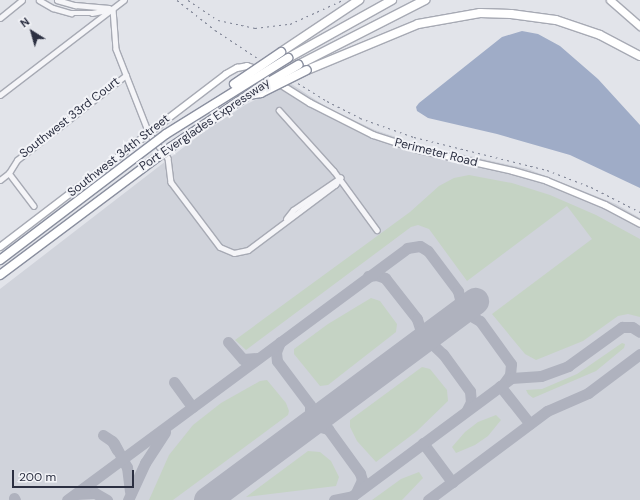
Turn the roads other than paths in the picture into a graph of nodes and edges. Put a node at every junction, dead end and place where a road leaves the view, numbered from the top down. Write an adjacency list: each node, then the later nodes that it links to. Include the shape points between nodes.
1 (22, 0): 10 (street)
2 (39, 0): 9 (street, via 53,8 71,13)
3 (57, 0): 9 (street, via 75,5)
4 (124, 0): 9 (street)
5 (392, 0): 18 (highway, Port Everglades Expressway, bridge, via 288,58)
6 (425, 0): 16 (highway, Port Everglades Expressway, bridge, via 298,65)
7 (610, 0): 11 (main road)
8 (357, 1): 18 (highway, bridge)
9 (113, 9): 14 (street, via 116,49); 15 (street)
10 (0, 18)
11 (640, 26)
12 (640, 56): 16 (highway, bridge, via 600,35 556,20 480,13 418,24 307,70 261,93)
13 (240, 67): 19 (street, Southwest 34th Street, via 230,71); 24 (street, Perimeter Road, via 256,69 316,107 373,135 419,150 547,181 605,205)
14 (126, 75): 19 (street); 20 (street, Southwest 33rd Court, via 16,160)
15 (0, 95)
16 (246, 96): 28 (highway, Port Everglades Expressway, bridge, via 134,173)
17 (279, 110): 21 (street)
18 (184, 122): 27 (highway, Port Everglades Expressway, bridge)
19 (149, 133): 21 (street, via 168,158 171,182 223,249 234,253 248,250 335,185); 26 (street, Southwest 34th Street)
20 (9, 173): 22 (street, Southwest 33rd Court); 23 (street)
21 (340, 178): 25 (street)
22 (0, 180)
23 (34, 206)
24 (640, 224)
25 (377, 230)
26 (0, 247)
27 (0, 260)
28 (0, 275)

